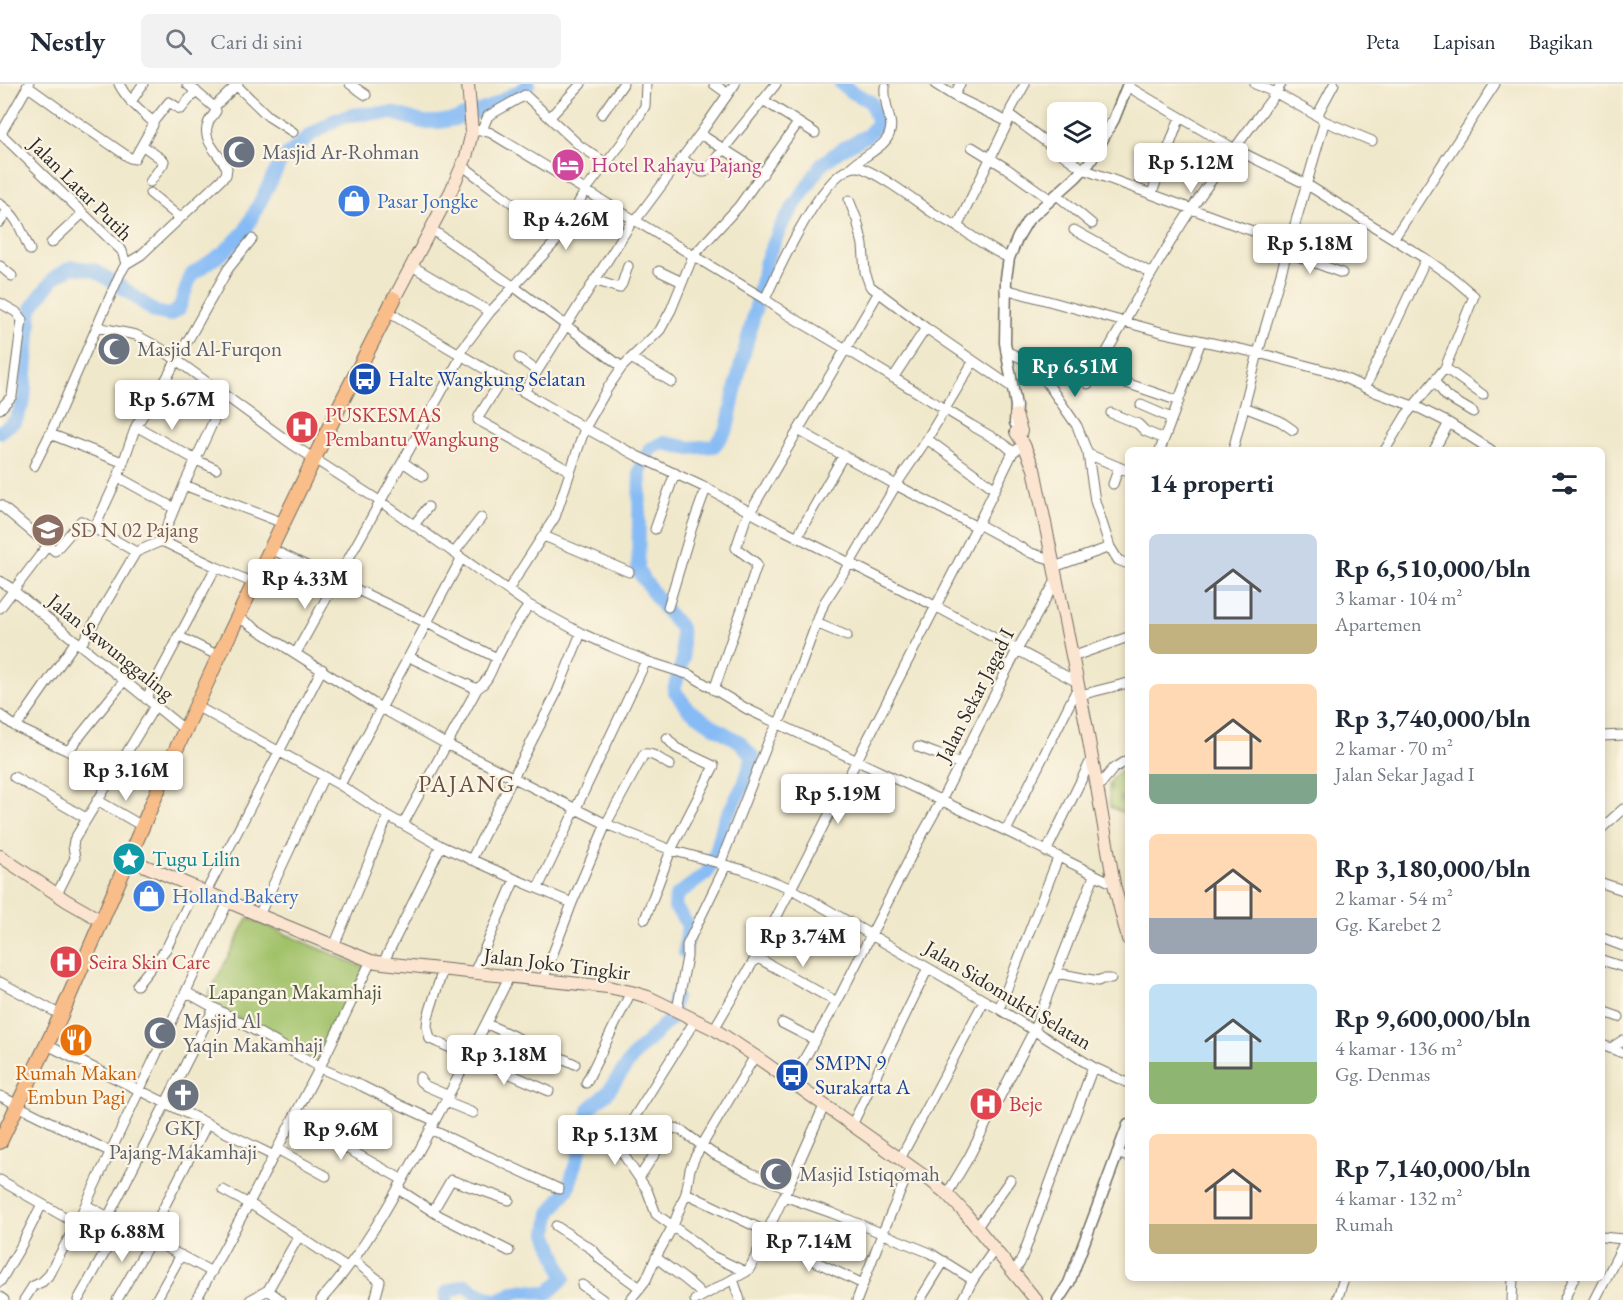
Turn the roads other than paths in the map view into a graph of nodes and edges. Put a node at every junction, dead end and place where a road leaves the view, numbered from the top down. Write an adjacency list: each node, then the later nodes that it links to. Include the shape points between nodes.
1 (119, 84): 29 (street)
2 (143, 84): 29 (street)
3 (187, 84): 23 (street)
4 (237, 84): 30 (street); 40 (street, via 268,117)
5 (350, 84): 26 (street)
6 (581, 84): 32 (street)
7 (623, 84): 31 (street)
8 (646, 84): 54 (street, via 645,106)
9 (714, 84): 25 (street)
10 (735, 84): 25 (street)
11 (776, 84): 28 (street)
12 (935, 84): 27 (street)
13 (960, 84): 27 (street)
14 (1025, 84): 34 (street)
15 (1255, 84): 24 (street)
16 (1281, 84): 24 (street)
17 (1334, 84): 35 (street, via 1321,108)
18 (1495, 84): 77 (street)
19 (28, 85): 42 (street); 46 (street, via 130,158 136,157)
20 (1127, 85): 33 (street); 39 (street)
21 (468, 87): 38 (main road)
22 (885, 87): 56 (street, via 889,136)
23 (196, 91): 30 (street); 36 (street, via 181,109 169,102)
24 (1276, 93): 35 (street); 48 (street)
25 (728, 94): 43 (street)
26 (366, 95)
27 (954, 96): 34 (street)
28 (763, 100): 37 (street); 49 (street)
29 (130, 102): 36 (street)
30 (214, 107): 69 (street, via 216,111 206,133 228,171)
31 (602, 114)
32 (550, 117): 38 (street, via 522,95); 54 (street, via 580,146)
33 (1180, 117): 48 (street); 63 (street)
34 (1009, 119): 45 (street); 50 (street)
35 (1321, 119): 44 (street); 60 (street)
36 (153, 122): 46 (street)
37 (798, 123): 41 (street); 58 (street)
38 (475, 128): 55 (main road); 61 (street, via 503,140)
39 (1107, 131)
40 (293, 132)
41 (815, 133)
42 (0, 134): 68 (street, Jalan Latar Putih)
43 (700, 134): 49 (street); 51 (street)
44 (1372, 141)
45 (1047, 144)
46 (142, 145): 59 (street, via 164,162)
47 (972, 147): 50 (street)
48 (1233, 148): 60 (street); 67 (street)
49 (723, 149): 51 (street, via 705,172); 58 (street)
50 (990, 158): 64 (street); 73 (street)
51 (682, 159): 70 (street)
52 (1073, 162): 57 (street)
53 (1088, 162): 57 (street)
54 (606, 163): 61 (street)
55 (463, 166): 74 (main road); 76 (street)
56 (849, 168): 73 (street, via 857,166 869,171); 98 (street, via 832,183 802,223)
57 (1083, 169): 63 (street); 64 (street)
58 (763, 174): 82 (street, via 727,221)
59 (150, 182)
60 (1306, 184): 77 (street); 80 (street)
61 (585, 191): 70 (street); 76 (street)
62 (150, 193): 69 (street)
63 (1152, 193): 67 (street)
64 (1054, 197): 72 (street); 83 (street, via 1028,220)
65 (849, 200): 97 (street, via 863,245 867,280)
66 (4, 207): 71 (street); 81 (street, via 17,220)
67 (1192, 208): 80 (street); 90 (street)
68 (82, 214): 79 (street); 85 (street, Jalan Latar Putih, via 122,251)
69 (179, 218): 85 (street, via 141,255)
70 (634, 221): 82 (street); 93 (street)
71 (0, 222)
72 (1092, 224)
73 (957, 227): 83 (street)
74 (431, 229): 87 (main road); 95 (street)
75 (1074, 230): 90 (street)
76 (559, 238): 95 (street)
77 (1394, 238): 84 (street)
78 (252, 239): 113 (street, via 228,269)
79 (51, 243)
80 (1288, 248): 91 (street); 109 (street)
81 (30, 250)
82 (693, 256): 94 (street); 98 (street)
83 (1009, 258): 96 (street)
84 (1426, 259): 116 (street, via 1474,296); 125 (street)
85 (126, 264): 104 (street, Jalan Latar Putih)
86 (0, 266): 92 (street)
87 (412, 266): 100 (main road); 101 (street)
88 (628, 266): 93 (street, via 619,288)
89 (659, 271): 94 (street)
90 (1151, 273): 102 (street)
91 (1342, 273)
92 (12, 276)
93 (594, 280): 103 (street)
94 (682, 282): 112 (street, via 660,330)
95 (513, 286): 101 (street); 103 (street)
96 (1005, 289): 102 (street); 108 (street)
97 (879, 292): 105 (street); 107 (street)
98 (764, 298): 107 (street)
99 (0, 303): 133 (street, via 22,320 12,396)
100 (391, 305): 110 (street); 157 (main road)
101 (490, 312): 110 (street)
102 (1125, 322): 106 (street); 118 (street)
103 (565, 325): 115 (street); 117 (street)
104 (96, 327): 113 (street, via 136,335); 144 (street, Jalan Latar Putih)
105 (926, 328): 114 (street); 119 (street)
106 (1201, 341): 109 (street); 129 (street)
107 (846, 349): 119 (street); 142 (street)
108 (1006, 351): 124 (street); 154 (street, via 1039,371 1077,426)
109 (1258, 353): 125 (street, via 1331,372); 132 (street)
110 (460, 354): 120 (street); 159 (street)
111 (519, 358): 117 (street)
112 (631, 358): 115 (street); 121 (street)
113 (176, 360): 128 (street); 140 (street)
114 (973, 362): 124 (street); 134 (street)
115 (622, 367): 141 (street)
116 (1445, 368): 122 (street); 127 (street)
117 (537, 370): 126 (street)
118 (1094, 375): 123 (street); 129 (street)
119 (893, 378): 134 (street)
120 (502, 379): 126 (street); 163 (street, via 478,420)
121 (672, 382)
122 (1435, 382): 131 (street); 135 (street, via 1443,394)
123 (1088, 384)
124 (1012, 388): 137 (street)
125 (1365, 388): 131 (street)
126 (524, 392): 141 (street)
127 (1483, 395)
128 (225, 396): 156 (street); 157 (street)
129 (1179, 401): 138 (street)
130 (1141, 405): 138 (street)
131 (1413, 406): 139 (street); 151 (street)
132 (1244, 407): 143 (street); 150 (street)
133 (0, 409)
134 (945, 410): 145 (street); 148 (street)
135 (1473, 412)
136 (1111, 413): 146 (street)
137 (1016, 415): 147 (main road, via 1021,431)
138 (1171, 418): 146 (street)
139 (1449, 423): 152 (street); 153 (street)
140 (136, 426): 156 (street); 158 (street)
141 (585, 428): 163 (street); 164 (street)
142 (798, 430): 155 (street); 176 (street)
143 (1293, 430)
144 (50, 434): 158 (street); 160 (street, Jalan Latar Putih)
145 (927, 439): 169 (street); 171 (street)
146 (1164, 439): 149 (street)
147 (1018, 441): 148 (street); 148 (street); 171 (street); 194 (main road, via 1034,469)
148 (1004, 444)
149 (1161, 447)
150 (1234, 447)
151 (1387, 447)
152 (1436, 447)
153 (1486, 447)
154 (1088, 454): 162 (street); 187 (street, via 1095,501)
155 (843, 456): 169 (street); 184 (street)
156 (196, 460): 161 (street); 168 (street)
157 (314, 460): 172 (street); 178 (main road)
158 (122, 462): 166 (street)
159 (403, 462): 165 (street); 172 (street)
160 (34, 466)
161 (216, 469)
162 (1123, 469): 167 (street)
163 (570, 471): 183 (street)
164 (675, 472): 170 (street); 182 (street)
165 (423, 476)
166 (118, 477): 175 (street); 181 (street)
167 (1113, 484)
168 (184, 485): 175 (street); 178 (street)
169 (896, 485): 180 (street); 191 (street)
170 (706, 489): 176 (street); 203 (street)
171 (995, 489): 180 (street)
172 (381, 502): 179 (street); 196 (street)
173 (0, 505): 186 (street)
174 (428, 507): 179 (street)
175 (174, 508): 185 (street)
176 (749, 512): 184 (street); 224 (street, via 736,548 757,565)
177 (481, 518): 190 (street)
178 (283, 523): 188 (main road)
179 (414, 525): 190 (street)
180 (977, 525): 194 (street); 202 (street)
181 (94, 529): 186 (street, via 81,521 57,550); 189 (street)
182 (655, 529)
183 (544, 536): 195 (street); 200 (street)
184 (797, 537): 191 (street)
185 (161, 542): 189 (street); 193 (street)
186 (48, 545): 199 (street)
187 (1110, 547): 192 (street, via 1118,560); 194 (street)
188 (271, 549): 196 (street); 198 (main road)
189 (136, 552): 212 (street)
190 (458, 556): 200 (street); 206 (street)
191 (850, 563): 202 (street); 207 (street)
192 (1125, 563)
193 (216, 567): 198 (street); 209 (street)
194 (1055, 569): 213 (street, Jalan Sekar Jagad I); 220 (main road)
195 (628, 572)
196 (337, 579): 206 (street); 214 (street)
197 (0, 581): 199 (street, Jalan Sawunggaling)
198 (254, 583): 205 (main road)
199 (14, 590): 204 (street); 212 (street, Jalan Sawunggaling)
200 (508, 590): 201 (street)
201 (529, 605): 208 (street); 217 (street)
202 (935, 606): 213 (street); 242 (street)
203 (668, 607)
204 (0, 608)
205 (238, 617): 214 (street, Jalan Sidomukti Selatan); 215 (main road)
206 (427, 623): 216 (street); 217 (street)
207 (816, 623): 210 (street); 230 (street)
208 (581, 633): 218 (street); 249 (street, via 557,692)
209 (178, 636): 215 (street); 225 (street)
210 (847, 636)
211 (1125, 639): 220 (street)
212 (79, 643): 221 (street, Jalan Sawunggaling); 231 (street)
213 (1017, 650): 220 (street); 244 (street, Jalan Sekar Jagad I)
214 (296, 653): 219 (street, Jalan Sidomukti Selatan)
215 (219, 656): 227 (main road)
216 (409, 657): 223 (street); 228 (street)
217 (497, 658): 223 (street, via 488,678)
218 (646, 661): 224 (street, via 690,675); 254 (street)
219 (322, 669): 228 (street, Jalan Sidomukti Selatan); 240 (street)
220 (1074, 677): 222 (street); 241 (main road); 262 (street)
221 (124, 681): 225 (street, Jalan Sawunggaling); 239 (street)
222 (1125, 683)
223 (477, 689): 237 (street)
224 (714, 690): 230 (street)
225 (146, 699): 226 (street, Jalan Sawunggaling)
226 (155, 706): 233 (street, Jalan Sawunggaling); 246 (street)
227 (196, 706): 233 (main road); 240 (street)
228 (381, 708): 237 (street, Jalan Sidomukti Selatan); 250 (street)
229 (3, 718): 231 (street); 232 (street)
230 (778, 724): 242 (street); 270 (street)
231 (16, 727): 239 (street)
232 (0, 729)
233 (184, 730): 261 (main road)
234 (1618, 736): 236 (street)
235 (667, 738): 264 (street, via 674,746 714,766)
236 (1623, 741)
237 (446, 744): 249 (street, Jalan Sidomukti Selatan); 259 (street)
238 (918, 747): 244 (street)
239 (68, 751): 246 (street)
240 (279, 751): 247 (street); 278 (street)
241 (1092, 758): 251 (main road); 265 (street)
242 (855, 761): 253 (street); 277 (street)
243 (1125, 762): 251 (street)
244 (960, 764): 253 (street, Jalan Sekar Jagad I)
245 (670, 765): 260 (street, via 652,754 644,754)
246 (112, 775): 252 (street)
247 (324, 776): 250 (street); 283 (street)
248 (14, 777): 257 (street)
249 (513, 777): 254 (street, Jalan Sidomukti Selatan); 269 (street)
250 (340, 785): 256 (street)
251 (1098, 787): 271 (main road)
252 (97, 800): 257 (street); 261 (street)
253 (941, 801): 262 (street); 287 (street, Jalan Sekar Jagad I)
254 (576, 809): 260 (street, Jalan Sidomukti Selatan); 276 (street)
255 (1623, 809): 258 (street)
256 (388, 816): 259 (street); 289 (street)
257 (86, 818): 280 (street, via 74,840 75,858)
258 (1605, 822)
259 (403, 824): 263 (street)
260 (606, 824): 264 (street, Jalan Sidomukti Selatan); 282 (street)
261 (142, 826): 268 (main road)
262 (1006, 831): 265 (street)
263 (441, 846): 269 (street); 293 (street)
264 (671, 850): 270 (street, Jalan Sidomukti Selatan); 284 (street)
265 (1046, 852): 267 (street)
266 (0, 856): 280 (main road)
267 (1058, 858): 272 (street); 309 (street)
268 (129, 859): 278 (main road, Jalan Joko Tingkir); 285 (main road)
269 (471, 860): 273 (street)
270 (720, 864): 277 (street, Jalan Sidomukti Selatan); 310 (street, via 690,939)
271 (1111, 868): 272 (street); 275 (main road)
272 (1097, 877): 275 (street); 298 (street)
273 (515, 879): 276 (street); 297 (street)
274 (1605, 884): 279 (street)
275 (1114, 885): 286 (main road)
276 (538, 888): 282 (street)
277 (790, 888): 287 (street, Jalan Sidomukti Selatan); 291 (street)
278 (201, 890): 281 (main road, Jalan Joko Tingkir); 303 (street, via 166,949)
279 (1623, 890)
280 (57, 894): 285 (main road)
281 (228, 902): 283 (main road, Jalan Joko Tingkir); 304 (street)
282 (572, 903): 301 (street)
283 (259, 915): 289 (main road, Jalan Joko Tingkir)
284 (645, 919)
285 (102, 921): 312 (main road)
286 (1125, 927)
287 (871, 935): 294 (street, Jalan Sidomukti Selatan); 307 (street, Jalan Sekar Jagad I)
288 (1605, 939): 290 (street)
289 (334, 946): 293 (main road, Jalan Joko Tingkir)
290 (1623, 946)
291 (756, 957): 307 (street); 317 (street)
292 (1605, 961): 295 (street)
293 (377, 962): 296 (main road, Jalan Joko Tingkir); 328 (street)
294 (928, 968): 306 (street, Jalan Sidomukti Selatan); 344 (street)
295 (1623, 968)
296 (443, 969): 297 (main road, Jalan Joko Tingkir); 324 (street, via 428,1017 429,1038)
297 (474, 973): 299 (main road, Jalan Joko Tingkir)
298 (1057, 973): 300 (street, via 1098,981); 318 (street)
299 (509, 977): 301 (main road, Jalan Joko Tingkir); 315 (street)
300 (1111, 979)
301 (543, 980): 305 (main road, Jalan Joko Tingkir)
302 (0, 982): 312 (street)
303 (137, 985)
304 (186, 992): 308 (street); 333 (street)
305 (631, 992): 310 (main road, Jalan Joko Tingkir); 332 (street)
306 (984, 1001): 309 (street, Jalan Sidomukti Selatan); 350 (street)
307 (837, 1002): 319 (street, Jalan Sekar Jagad I)
308 (214, 1008): 328 (street); 337 (street)
309 (999, 1009): 318 (street, Jalan Sidomukti Selatan)
310 (675, 1010): 314 (main road, Jalan Joko Tingkir)
311 (1605, 1012): 313 (street)
312 (61, 1015): 321 (main road)
313 (1619, 1017)
314 (696, 1019): 317 (main road, Jalan Joko Tingkir); 353 (street, via 620,1140 620,1150)
315 (487, 1023): 324 (street); 326 (street)
316 (782, 1023): 319 (street)
317 (714, 1029): 325 (main road, Jalan Joko Tingkir)
318 (1034, 1030): 327 (street, Jalan Sidomukti Selatan); 361 (street)
319 (815, 1040): 330 (street, Jalan Sekar Jagad I)
320 (1623, 1040): 322 (street)
321 (47, 1045): 333 (street); 338 (main road)
322 (1606, 1047): 323 (street)
323 (1623, 1053)
324 (471, 1056): 334 (street); 336 (street)
325 (755, 1056): 330 (main road, Jalan Joko Tingkir); 346 (street)
326 (575, 1064)
327 (1093, 1066): 331 (street, Jalan Sidomukti Selatan); 390 (street, via 1024,1253)
328 (320, 1067): 341 (street); 343 (street)
329 (420, 1077): 336 (street, via 426,1086)
330 (791, 1082): 339 (main road, Jalan Joko Tingkir)
331 (1125, 1082)
332 (586, 1083)
333 (139, 1090): 337 (street); 347 (street)
334 (549, 1091)
335 (0, 1096): 338 (street)
336 (448, 1099): 340 (street); 343 (street)
337 (165, 1103): 342 (street); 367 (street)
338 (18, 1106): 345 (main road); 347 (street)
339 (824, 1106): 344 (main road, Jalan Joko Tingkir); 359 (street)
340 (473, 1113)
341 (293, 1118): 348 (street); 356 (street)
342 (207, 1124): 348 (street); 377 (street)
343 (433, 1125): 356 (street); 357 (street)
344 (852, 1125): 350 (main road, Jalan Joko Tingkir)
345 (0, 1142)
346 (702, 1146): 353 (street, via 673,1128); 359 (street); 360 (street, via 692,1162)
347 (111, 1152): 365 (street)
348 (275, 1153): 352 (street, via 301,1161); 364 (street)
349 (1123, 1155): 420 (street, via 1069,1283)
350 (900, 1159): 351 (main road, Jalan Joko Tingkir)
351 (911, 1167): 361 (main road, Jalan Joko Tingkir); 373 (street)
352 (326, 1176)
353 (639, 1178): 371 (street, via 656,1214)
354 (0, 1180): 363 (street)
355 (1010, 1180): 372 (street)
356 (400, 1184): 366 (street); 385 (street)
357 (559, 1189)
358 (223, 1190): 364 (street)
359 (786, 1192): 373 (street); 374 (street)
360 (686, 1193): 371 (street); 374 (street)
361 (947, 1194): 372 (main road, Jalan Joko Tingkir)
362 (509, 1200): 366 (street, via 451,1180)
363 (42, 1204): 368 (street); 396 (street)
364 (249, 1204): 376 (street); 388 (street)
365 (86, 1205): 367 (street); 368 (street)
366 (433, 1211): 381 (street)
367 (108, 1216): 369 (street)
368 (77, 1224): 404 (street, via 48,1276 33,1286)
369 (121, 1224): 377 (street); 405 (street)
370 (556, 1226): 399 (street)
371 (673, 1226): 383 (street); 389 (street, via 710,1255)
372 (977, 1227): 380 (main road, Jalan Joko Tingkir)
373 (882, 1234): 384 (street); 397 (street)
374 (766, 1235): 389 (street); 397 (street)
375 (1605, 1237): 378 (street)
376 (302, 1238): 385 (street); 400 (street)
377 (150, 1239): 382 (street); 406 (street)
378 (1623, 1239)
379 (1623, 1245): 387 (street)
380 (994, 1250): 390 (main road, Jalan Joko Tingkir); 392 (street)
381 (509, 1251)
382 (181, 1255): 388 (street); 407 (street)
383 (656, 1257): 399 (street); 402 (street, via 692,1284)
384 (944, 1262): 392 (street); 417 (street)
385 (350, 1264): 411 (street); 412 (street, via 380,1281)
386 (1605, 1264): 387 (street)
387 (1612, 1267): 424 (street)
388 (212, 1272): 408 (street)
389 (746, 1272): 391 (street)
390 (1013, 1272): 419 (main road, Jalan Joko Tingkir)
391 (733, 1279): 402 (street); 415 (street)
392 (974, 1280): 418 (street)
393 (1343, 1281): 421 (street)
394 (1513, 1281): 422 (street)
395 (1573, 1281): 423 (street)
396 (0, 1282)
397 (863, 1284): 416 (street)
398 (582, 1285): 413 (street)
399 (640, 1288): 414 (street)
400 (268, 1290): 409 (street); 410 (street)
401 (0, 1298): 403 (street)
402 (698, 1298)
403 (4, 1300)
404 (24, 1300)
405 (78, 1300)
406 (117, 1300)
407 (156, 1300)
408 (196, 1300)
409 (250, 1300)
410 (281, 1300)
411 (321, 1300)
412 (375, 1300)
413 (603, 1300)
414 (630, 1300)
415 (740, 1300)
416 (857, 1300)
417 (920, 1300)
418 (962, 1300)
419 (1036, 1300)
420 (1058, 1300)
421 (1337, 1300)
422 (1512, 1300)
423 (1564, 1300)
424 (1596, 1300)

